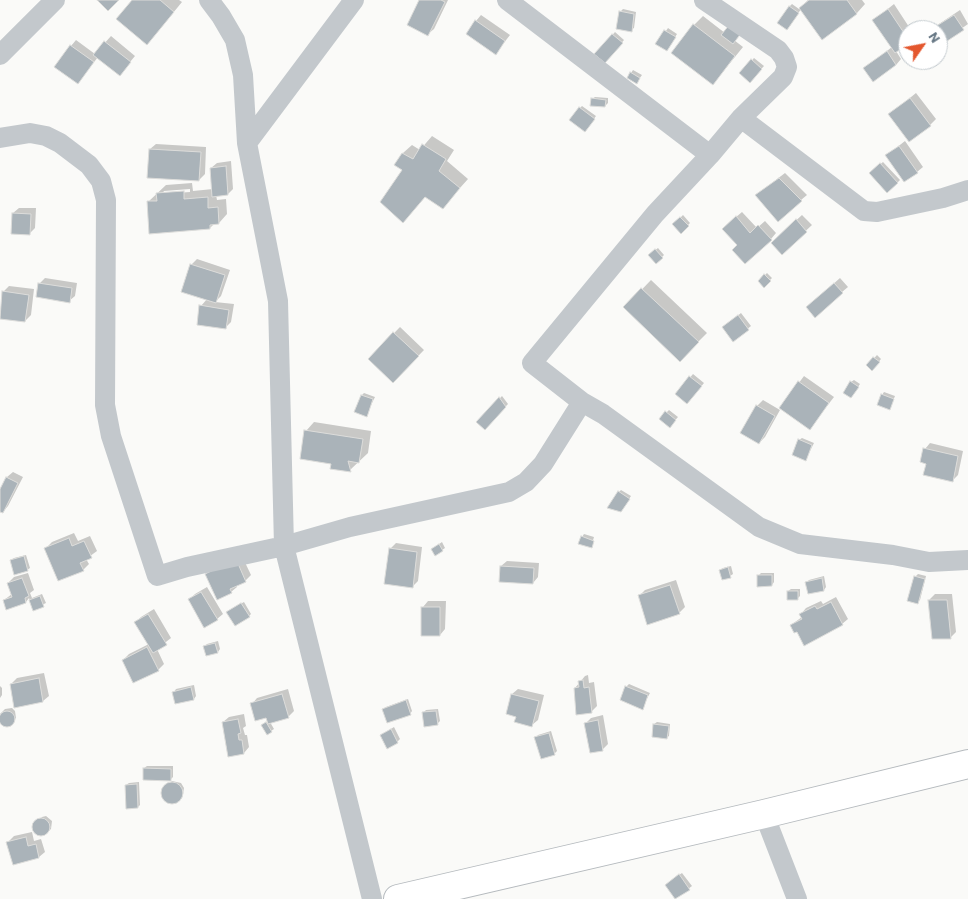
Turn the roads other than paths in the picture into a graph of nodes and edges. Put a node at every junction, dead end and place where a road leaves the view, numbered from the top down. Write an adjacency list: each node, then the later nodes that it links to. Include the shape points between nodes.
1 (55, 0): 6 (street)
2 (208, 0): 9 (street, via 235,40 242,75)
3 (354, 0): 9 (street)
4 (704, 0): 7 (street, via 778,50 787,67 783,78)
5 (517, 3): 10 (street)
6 (0, 55)
7 (741, 118): 10 (street); 11 (street, via 864,210 877,212)
8 (0, 138): 13 (street, via 30,133 46,136 89,165 101,181 106,200 105,405 110,436 157,576)
9 (247, 143): 13 (street, via 278,302)
10 (710, 155): 12 (street, via 655,214 532,363)
11 (968, 190)
12 (582, 402): 13 (street, via 543,464 526,482 509,492 350,527); 14 (street, via 759,527 800,544 929,562)
13 (284, 546): 18 (street)
14 (968, 560)
15 (968, 764): 16 (main road)
16 (764, 814): 17 (main road); 20 (street)
17 (428, 896): 19 (main road)
18 (372, 899)
19 (398, 899)
20 (797, 899)

